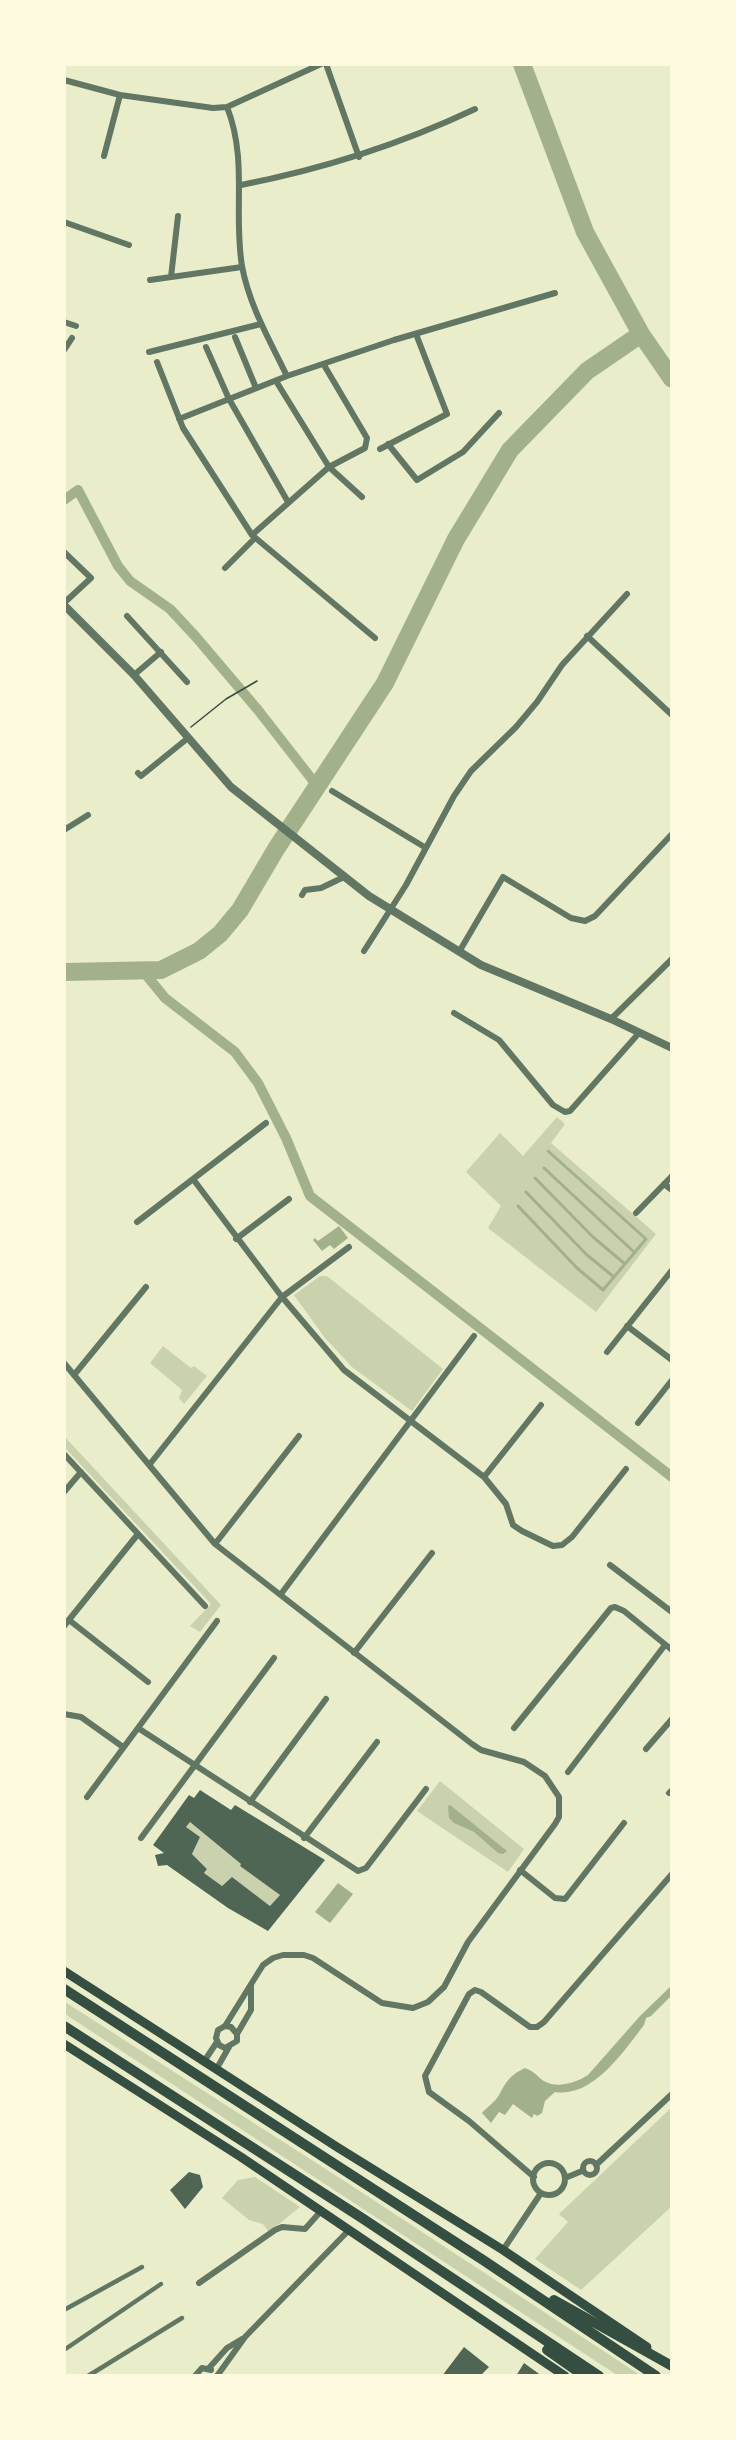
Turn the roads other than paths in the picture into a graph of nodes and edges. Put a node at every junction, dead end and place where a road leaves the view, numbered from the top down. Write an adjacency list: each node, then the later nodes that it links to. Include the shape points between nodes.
1 (321, 64): 5 (street)
2 (326, 64): 8 (street)
3 (64, 80): 4 (street)
4 (120, 95): 5 (street); 7 (street)
5 (227, 107): 9 (street, via 239,150)
6 (475, 109): 8 (street, via 423,134)
7 (104, 156)
8 (359, 157): 9 (street)
9 (241, 185): 13 (street, via 238,222)
10 (177, 216): 14 (street)
11 (64, 222): 12 (street)
12 (129, 244)
13 (242, 267): 14 (street); 18 (street)
14 (171, 277): 15 (street)
15 (150, 280)
16 (555, 293): 20 (street)
17 (64, 322): 19 (street)
18 (261, 324): 25 (street); 28 (street)
19 (76, 326)
20 (416, 334): 27 (street); 34 (street, via 447,414)
21 (235, 337): 30 (street)
22 (72, 338): 24 (street)
23 (207, 347): 31 (street)
24 (64, 350)
25 (148, 352)
26 (157, 362): 33 (street)
27 (324, 365): 28 (street); 36 (street, via 367,438 365,448)
28 (287, 376): 29 (street)
29 (276, 381): 30 (street); 36 (street)
30 (256, 388): 31 (street)
31 (229, 399): 33 (street); 38 (street)
32 (500, 413): 34 (street, via 463,453 417,480)
33 (178, 420): 39 (street)
34 (388, 444): 35 (street)
35 (380, 449)
36 (329, 467): 37 (street); 38 (street)
37 (362, 497)
38 (288, 502): 39 (street)
39 (254, 536): 41 (street); 46 (street)
40 (64, 552): 43 (street, via 91,578)
41 (225, 568)
42 (627, 594): 45 (street)
43 (66, 608): 48 (street)
44 (127, 615): 47 (street)
45 (588, 636): 50 (street); 57 (street, via 516,727 471,771)
46 (375, 638)
47 (160, 652): 48 (street); 49 (street)
48 (134, 675): 51 (street)
49 (187, 682)
50 (672, 715)
51 (186, 736): 52 (street, via 141,776); 58 (street, via 250,804)
52 (138, 773)
53 (332, 791): 57 (street)
54 (88, 815): 55 (street)
55 (64, 830)
56 (672, 834): 62 (street, via 595,916 585,921 571,918 503,877)
57 (426, 848): 60 (street)
58 (344, 877): 59 (street, via 321,888 305,890); 60 (street)
59 (302, 895)
60 (389, 911): 61 (street); 62 (street)
61 (364, 951)
62 (459, 952): 65 (street, via 518,982)
63 (672, 959): 65 (street)
64 (454, 1013): 66 (street, via 499,1040 553,1105 565,1112)
65 (611, 1019): 66 (street)
66 (639, 1033): 67 (street)
67 (672, 1048)
68 (266, 1123): 70 (street)
69 (672, 1176): 71 (street)
70 (193, 1179): 75 (street); 76 (street)
71 (664, 1184): 72 (street); 74 (street)
72 (672, 1190)
73 (290, 1198): 76 (street)
74 (636, 1213)
75 (137, 1222)
76 (236, 1239): 80 (street)
77 (349, 1247): 80 (street)
78 (672, 1270): 81 (street)
79 (146, 1287): 86 (street)
80 (282, 1298): 89 (street, via 344,1370); 93 (street)
81 (627, 1326): 83 (street); 84 (street)
82 (474, 1336): 89 (street)
83 (607, 1352)
84 (672, 1360)
85 (64, 1363): 86 (street)
86 (74, 1375): 93 (street)
87 (672, 1380): 90 (street)
88 (541, 1406): 96 (street)
89 (412, 1422): 96 (street); 102 (street)
90 (638, 1423)
91 (299, 1436): 99 (street)
92 (64, 1454): 95 (street)
93 (150, 1464): 99 (street)
94 (626, 1469): 96 (street, via 572,1537 553,1546 513,1525 506,1504)
95 (81, 1472): 97 (street); 98 (street)
96 (484, 1477)
97 (64, 1492)
98 (138, 1534): 103 (street); 105 (street)
99 (215, 1544): 102 (street)
100 (432, 1553): 110 (street)
101 (610, 1565): 104 (street)
102 (281, 1594): 110 (street)
103 (205, 1606)
104 (672, 1612)
105 (69, 1620): 107 (street); 112 (street)
106 (218, 1621): 116 (street)
107 (64, 1626)
108 (665, 1645): 109 (street); 117 (street, via 624,1611 610,1608); 122 (street)
109 (672, 1650)
110 (354, 1653): 129 (street, via 472,1744 532,1766 554,1787 559,1797 559,1817)
111 (274, 1658): 121 (street)
112 (148, 1682)
113 (326, 1699): 125 (street)
114 (64, 1714): 119 (street, via 81,1717)
115 (672, 1719): 120 (street)
116 (138, 1728): 119 (street); 121 (street)
117 (514, 1728)
118 (377, 1742): 128 (street)
119 (123, 1747): 124 (street)
120 (646, 1749)
121 (194, 1765): 125 (street); 127 (street)
122 (568, 1772)
123 (426, 1789): 128 (street, via 366,1868 358,1871)
124 (87, 1797)
125 (250, 1802): 128 (street)
126 (624, 1823): 129 (street, via 565,1899 555,1898)
127 (141, 1838)
128 (304, 1838)
129 (520, 1870): 132 (street, via 468,1942 444,1987 428,2002 413,2008 382,2003 324,1963 304,1955 273,1958 263,1965)
130 (672, 1874): 145 (street, via 537,2027 530,2027 481,1992 469,1994 425,2076 429,2092)
131 (64, 1971): 140 (main road)
132 (251, 1985): 135 (street); 136 (street, via 251,2010)
133 (64, 1989): 151 (main road)
134 (64, 2026): 156 (main road)
135 (225, 2026): 136 (street); 137 (street, via 218,2030)
136 (237, 2033): 139 (street, via 237,2041)
137 (217, 2042): 139 (street); 140 (street)
138 (64, 2044): 148 (main road)
139 (229, 2047): 141 (street)
140 (205, 2060): 141 (main road)
141 (217, 2068): 150 (main road)
142 (672, 2094): 143 (street)
143 (596, 2165): 144 (street, via 586,2162); 144 (street, via 592,2175)
144 (582, 2171): 146 (street)
145 (534, 2177): 146 (street, via 542,2165 552,2164 561,2168); 147 (street, via 535,2187)
146 (565, 2178): 147 (street, via 558,2192)
147 (542, 2193): 150 (street)
148 (321, 2211): 149 (main road); 153 (street, via 305,2229 275,2230)
149 (349, 2230): 158 (street); 165 (main road)
150 (503, 2250): 160 (main road)
151 (483, 2260): 160 (main road); 168 (main road)
152 (142, 2267): 155 (street)
153 (199, 2283)
154 (161, 2284): 159 (street)
155 (64, 2310)
156 (507, 2314): 166 (main road, via 519,2330); 167 (main road)
157 (182, 2318): 162 (street)
158 (245, 2337): 161 (street, via 227,2348); 164 (street)
159 (64, 2350)
160 (672, 2365)
161 (209, 2368): 163 (street, via 202,2368); 164 (street)
162 (88, 2376)
163 (195, 2376)
164 (216, 2376)
165 (565, 2376)
166 (584, 2376)
167 (598, 2376)
168 (656, 2376)

